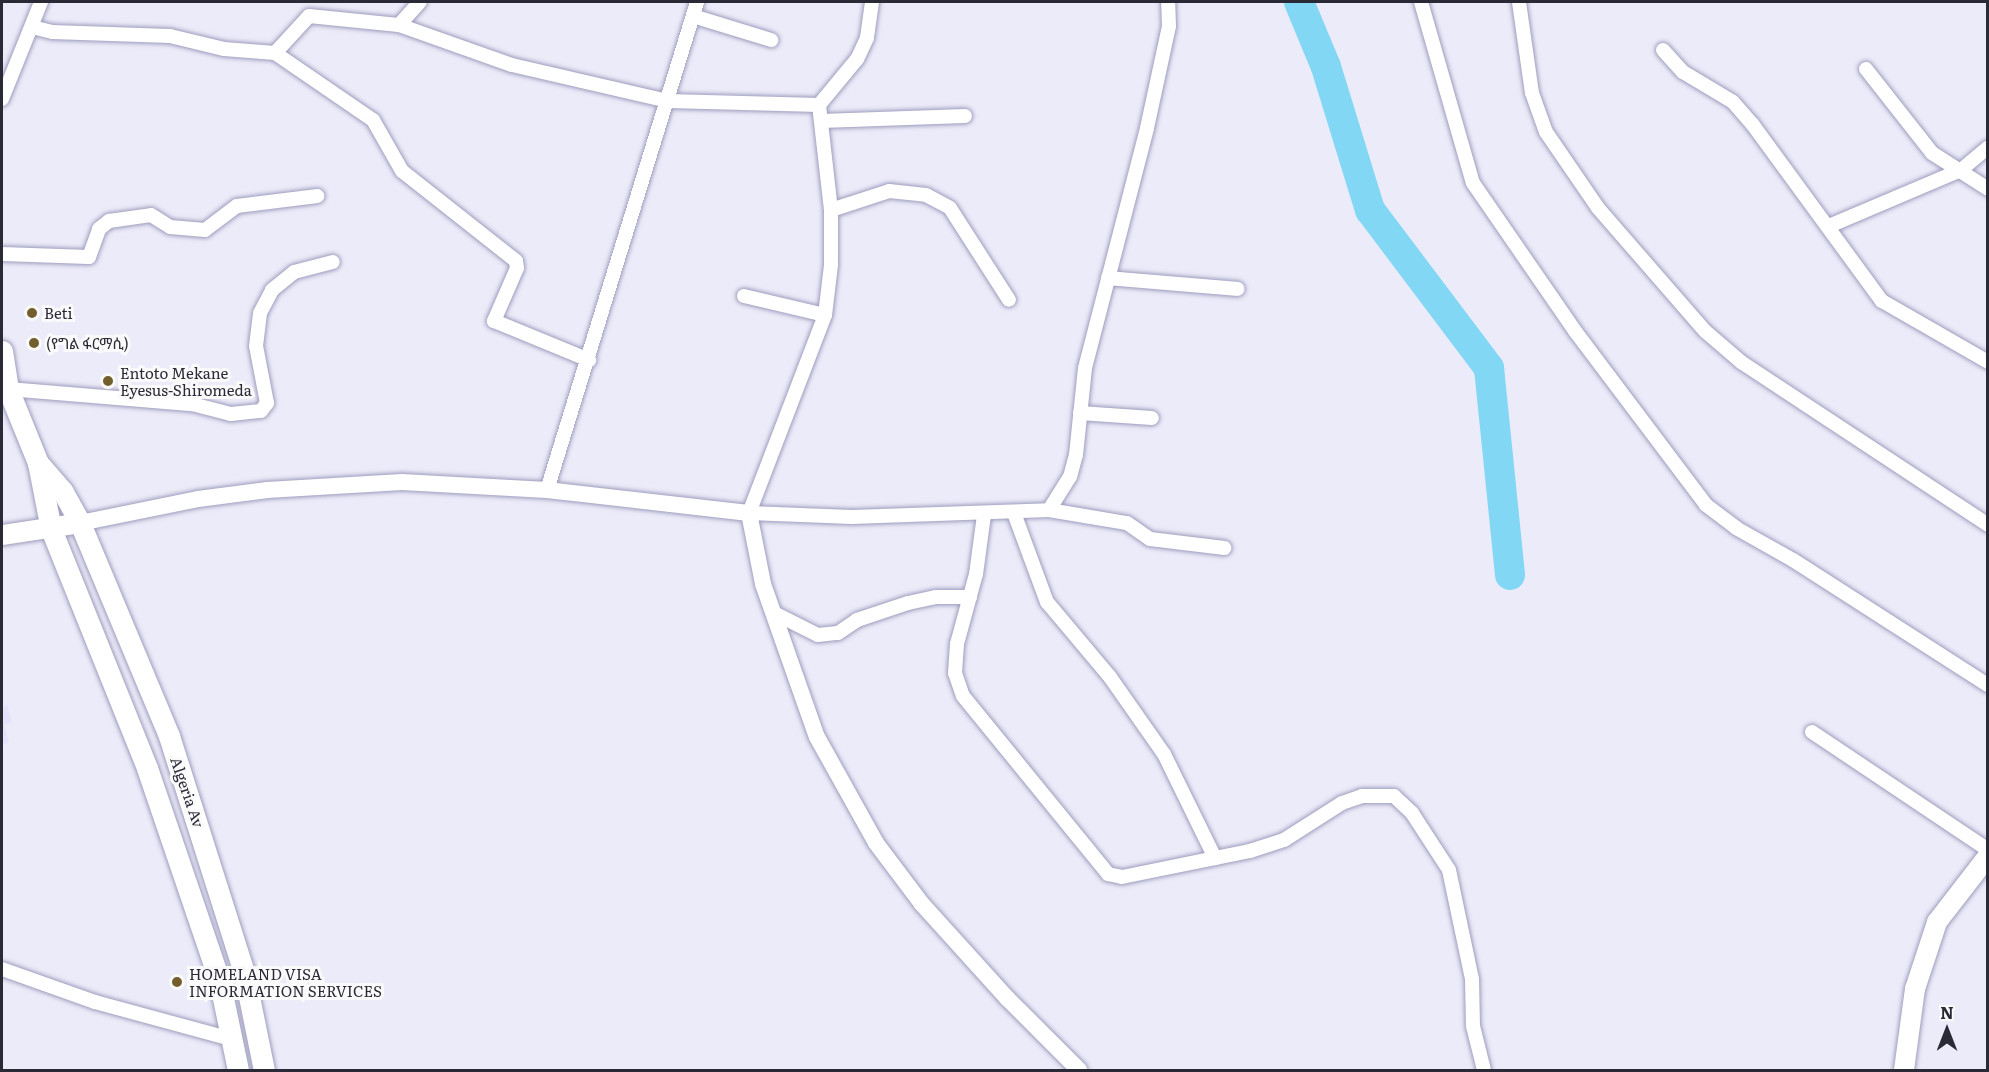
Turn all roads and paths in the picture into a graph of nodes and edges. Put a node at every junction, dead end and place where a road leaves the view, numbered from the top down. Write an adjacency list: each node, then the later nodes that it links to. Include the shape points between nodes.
1 (41, 2): 12 (street)
2 (311, 2): 9 (street)
3 (420, 2): 11 (street)
4 (697, 2): 10 (street)
5 (872, 2): 19 (street, via 867,38 857,59)
6 (1168, 2): 30 (street, via 1169,26)
7 (1420, 2): 53 (street, via 1473,183 1575,331 1706,504 1736,528)
8 (1519, 2): 47 (street, via 1532,93 1546,132 1598,208 1705,331 1741,362)
9 (309, 16): 11 (street); 15 (street)
10 (693, 16): 13 (street); 18 (street)
11 (399, 25): 18 (street, via 512,65)
12 (32, 27): 15 (street, via 52,32 170,36 224,49); 17 (street)
13 (771, 40)
14 (1663, 50): 27 (street, via 1683,72 1732,102)
15 (274, 53): 35 (street, via 373,120 402,171 516,261 517,268 494,321)
16 (1866, 69): 23 (street, via 1915,136 1932,153)
17 (2, 99)
18 (668, 101): 19 (street); 35 (street)
19 (819, 105): 21 (street)
20 (965, 116): 21 (street)
21 (821, 120): 26 (street)
22 (1988, 147): 23 (street)
23 (1961, 171): 24 (street); 27 (street)
24 (1988, 189)
25 (317, 196): 28 (street, via 237,206 205,230 170,227 151,215 109,221 99,229 89,257)
26 (831, 210): 33 (street, via 889,191 926,195 950,208); 34 (street, via 831,265)
27 (1828, 226): 36 (street, via 1882,301)
28 (2, 254)
29 (333, 262): 37 (street, via 294,272 272,290 260,313 256,346 267,403 261,411 231,414)
30 (1108, 278): 31 (street); 38 (street, via 1087,358)
31 (1238, 290)
32 (744, 296): 34 (street)
33 (1008, 300)
34 (825, 315): 43 (street)
35 (589, 360): 41 (street)
36 (1988, 362)
37 (4, 371): 40 (main road)
38 (1080, 413): 39 (street); 42 (street, via 1070,477)
39 (1152, 418)
40 (38, 463): 46 (main road, Algeria Av, via 63,492); 48 (main road, Algeria Av)
41 (547, 490): 43 (street); 46 (street, via 402,482 339,484 198,499)
42 (1049, 510): 44 (street); 50 (street, via 1127,523 1150,539)
43 (749, 513): 45 (street, via 852,517); 52 (street, via 755,557)
44 (1014, 513): 45 (street); 57 (street, via 1047,602 1110,677 1164,754)
45 (984, 514): 51 (street)
46 (80, 523): 48 (main road); 61 (main road, Algeria Av, via 169,736 214,868 244,972)
47 (1988, 525)
48 (51, 529): 49 (main road); 59 (main road, Algeria Av, via 147,768 219,979)
49 (2, 535)
50 (1224, 548)
51 (970, 597): 52 (street, via 936,597 908,603 857,620 837,633 818,635); 57 (street, via 957,644 955,673 963,696 1108,874 1122,877)
52 (774, 613): 62 (street, via 817,737 876,843 922,904 1006,998)
53 (1988, 685)
54 (1812, 732): 55 (street)
55 (1988, 850)
56 (1988, 856): 64 (main road, via 1937,922 1916,989)
57 (1215, 858): 63 (street, via 1284,840 1342,803 1362,796 1394,795 1412,813 1449,870 1472,979 1473,1026)
58 (2, 969): 59 (street, via 106,1006)
59 (231, 1039): 60 (main road, Algeria Av)
60 (238, 1071)
61 (264, 1071)
62 (1079, 1071)
63 (1484, 1071)
64 (1904, 1071)

